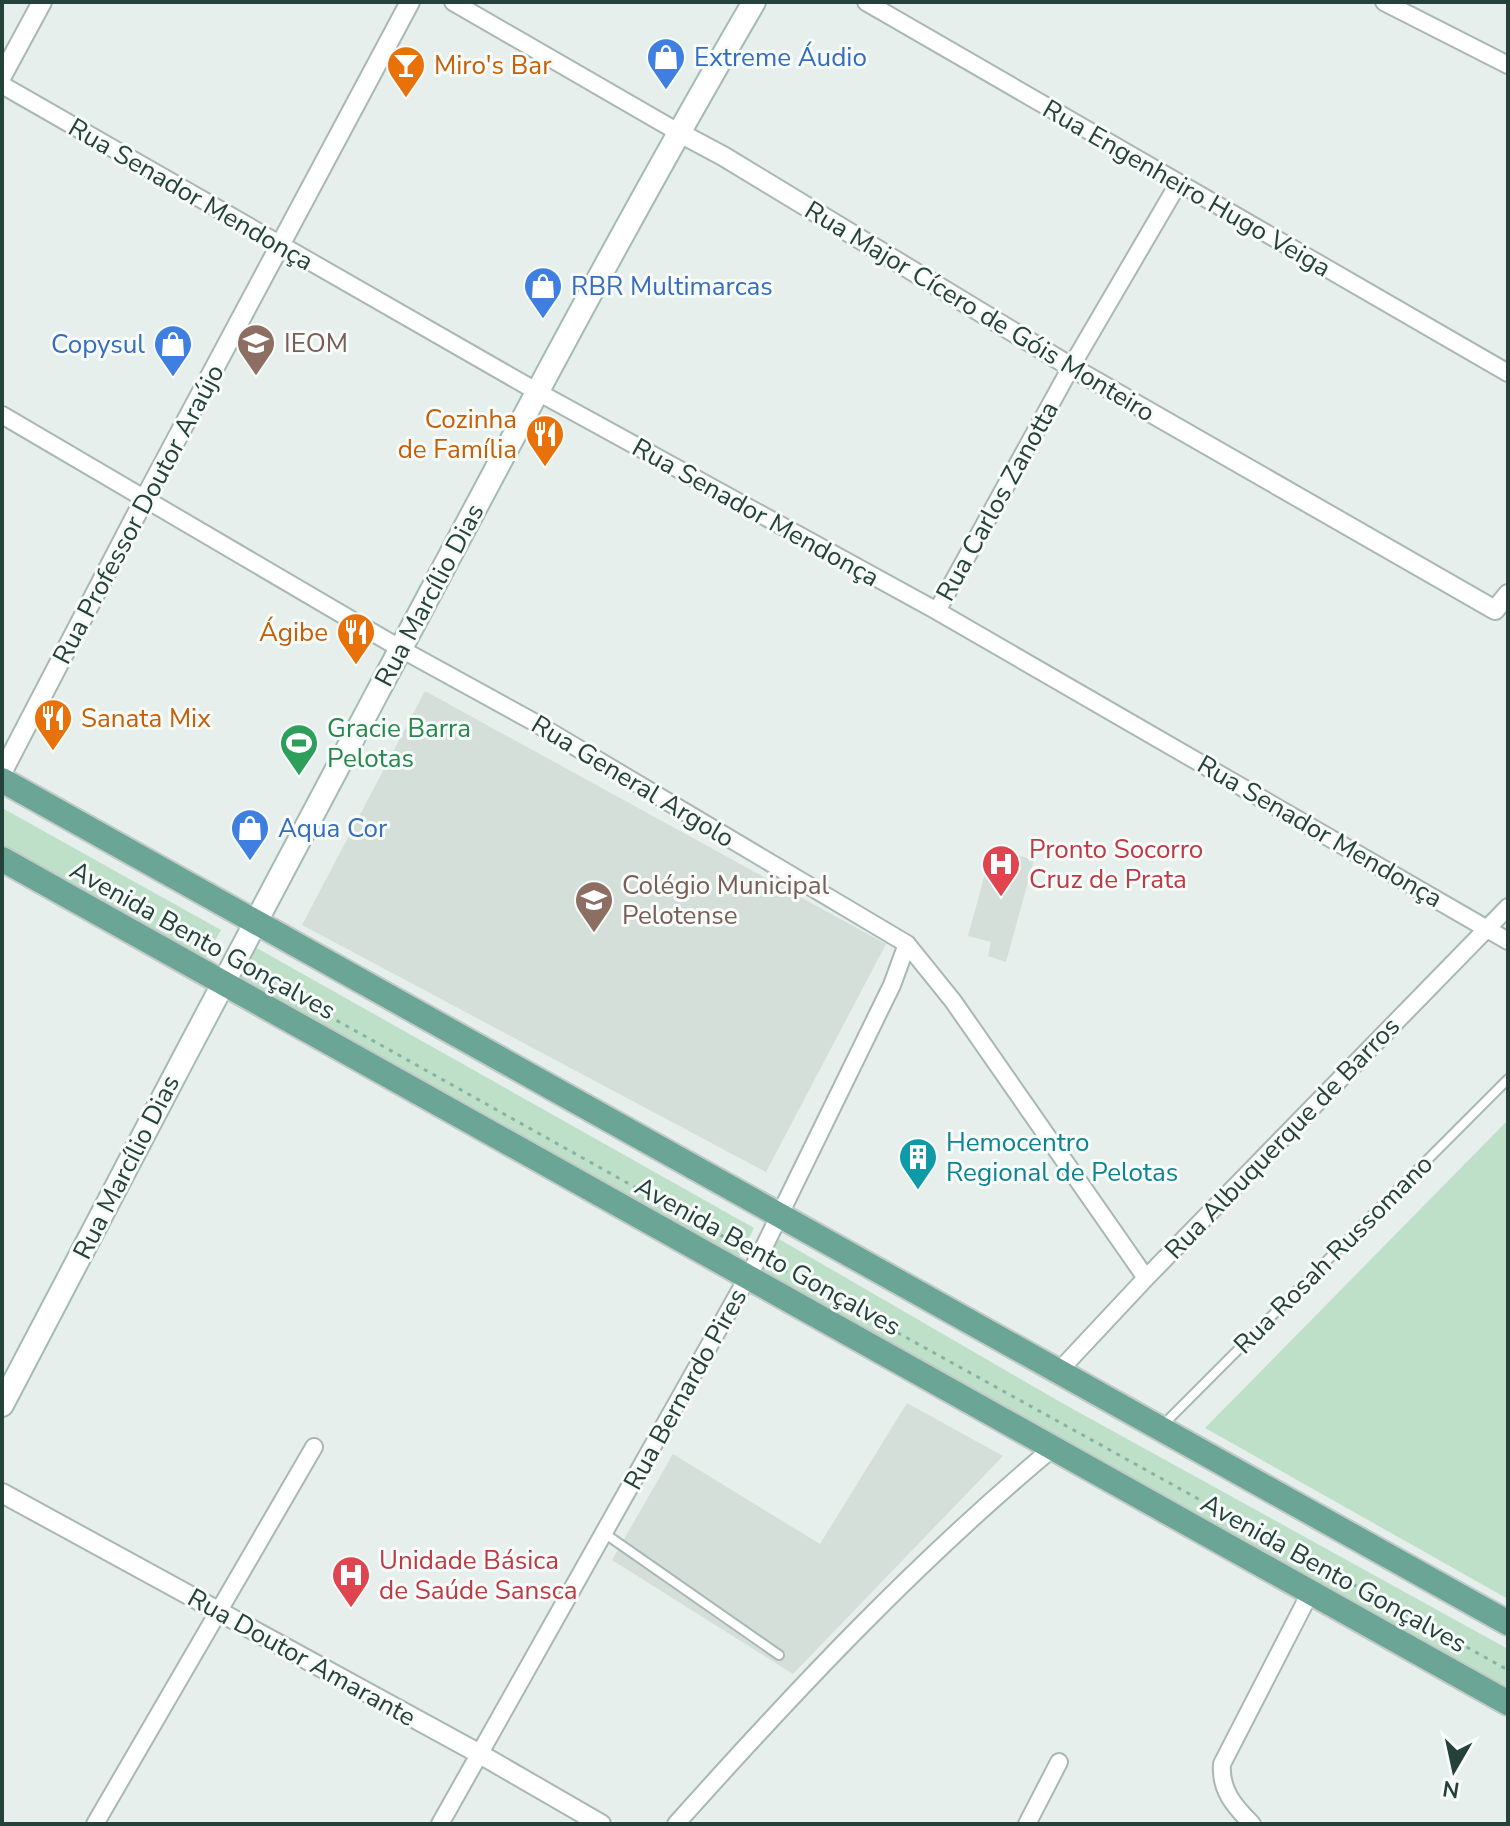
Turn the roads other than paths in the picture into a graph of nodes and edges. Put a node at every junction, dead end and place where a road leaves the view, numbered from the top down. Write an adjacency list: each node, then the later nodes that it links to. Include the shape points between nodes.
1 (42, 2): 8 (street)
2 (410, 2): 12 (street, Rua Professor Doutor Araújo)
3 (453, 2): 10 (street, Rua Major Cícero de Góis Monteiro)
4 (754, 2): 10 (main road, Rua Marcílio Dias)
5 (866, 2): 11 (street, Rua Engenheiro Hugo Veiga)
6 (1384, 2): 7 (street)
7 (1508, 65)
8 (2, 76)
9 (2, 85): 12 (street, Rua Senador Mendonça)
10 (678, 132): 13 (street, Rua Major Cícero de Góis Monteiro); 15 (main road, Rua Marcílio Dias)
11 (1178, 184): 13 (street, Rua Carlos Zanotta); 14 (street, Rua Engenheiro Hugo Veiga)
12 (281, 245): 15 (street, Rua Senador Mendonça); 17 (street, Rua Professor Doutor Araújo)
13 (1071, 367): 19 (street, Rua Carlos Zanotta); 20 (street, Rua Major Cícero de Góis Monteiro)
14 (1508, 373)
15 (536, 391): 19 (street, Rua Senador Mendonça); 21 (main road, Rua Marcílio Dias)
16 (2, 415): 17 (street, Rua General Argolo)
17 (145, 498): 21 (street, Rua General Argolo); 22 (street, Rua Professor Doutor Araújo)
18 (1508, 594): 20 (street)
19 (937, 611): 27 (street, Rua Senador Mendonça)
20 (1502, 615)
21 (401, 649): 26 (main road, Rua Marcílio Dias); 29 (street, Rua General Argolo)
22 (2, 773)
23 (2, 780): 26 (main road, Avenida Bento Gonçalves)
24 (2, 859): 30 (main road, Avenida Bento Gonçalves)
25 (1508, 907): 27 (street, Rua Albuquerque de Barros)
26 (255, 922): 30 (main road, Rua Marcílio Dias); 32 (main road, Avenida Bento Gonçalves)
27 (1487, 927): 28 (street, Rua Senador Mendonça); 34 (street, Rua Albuquerque de Barros)
28 (1508, 941)
29 (907, 944): 32 (street, Rua Bernardo Pires); 34 (street, Rua General Argolo, via 953,1001)
30 (221, 984): 33 (main road, Avenida Bento Gonçalves); 36 (main road, Rua Marcílio Dias)
31 (1508, 1079): 37 (lane, Rua Rosah Russomano)
32 (779, 1217): 33 (street, Rua Bernardo Pires); 35 (main road, Avenida Bento Gonçalves)
33 (753, 1267): 39 (main road, Avenida Bento Gonçalves); 41 (street, Rua Bernardo Pires)
34 (1146, 1278): 35 (street, Rua Albuquerque de Barros)
35 (1058, 1372): 37 (main road, Avenida Bento Gonçalves)
36 (2, 1405)
37 (1158, 1429): 44 (main road, Avenida Bento Gonçalves)
38 (314, 1447): 43 (street)
39 (1054, 1447): 42 (main road, Avenida Bento Gonçalves); 52 (street, via 876,1608)
40 (2, 1493): 43 (street, Rua Doutor Amarante)
41 (604, 1533): 45 (lane); 47 (street, Rua Bernardo Pires)
42 (1311, 1591): 46 (main road, Avenida Bento Gonçalves); 54 (street, via 1222,1764 1220,1782)
43 (220, 1612): 47 (street, Rua Doutor Amarante); 49 (street)
44 (1508, 1623)
45 (779, 1655)
46 (1508, 1703)
47 (478, 1753): 50 (street, Rua Bernardo Pires); 51 (street, Rua Doutor Amarante)
48 (1059, 1762): 53 (street)
49 (95, 1824)
50 (440, 1824)
51 (601, 1824)
52 (676, 1824)
53 (1027, 1824)
54 (1252, 1824)

